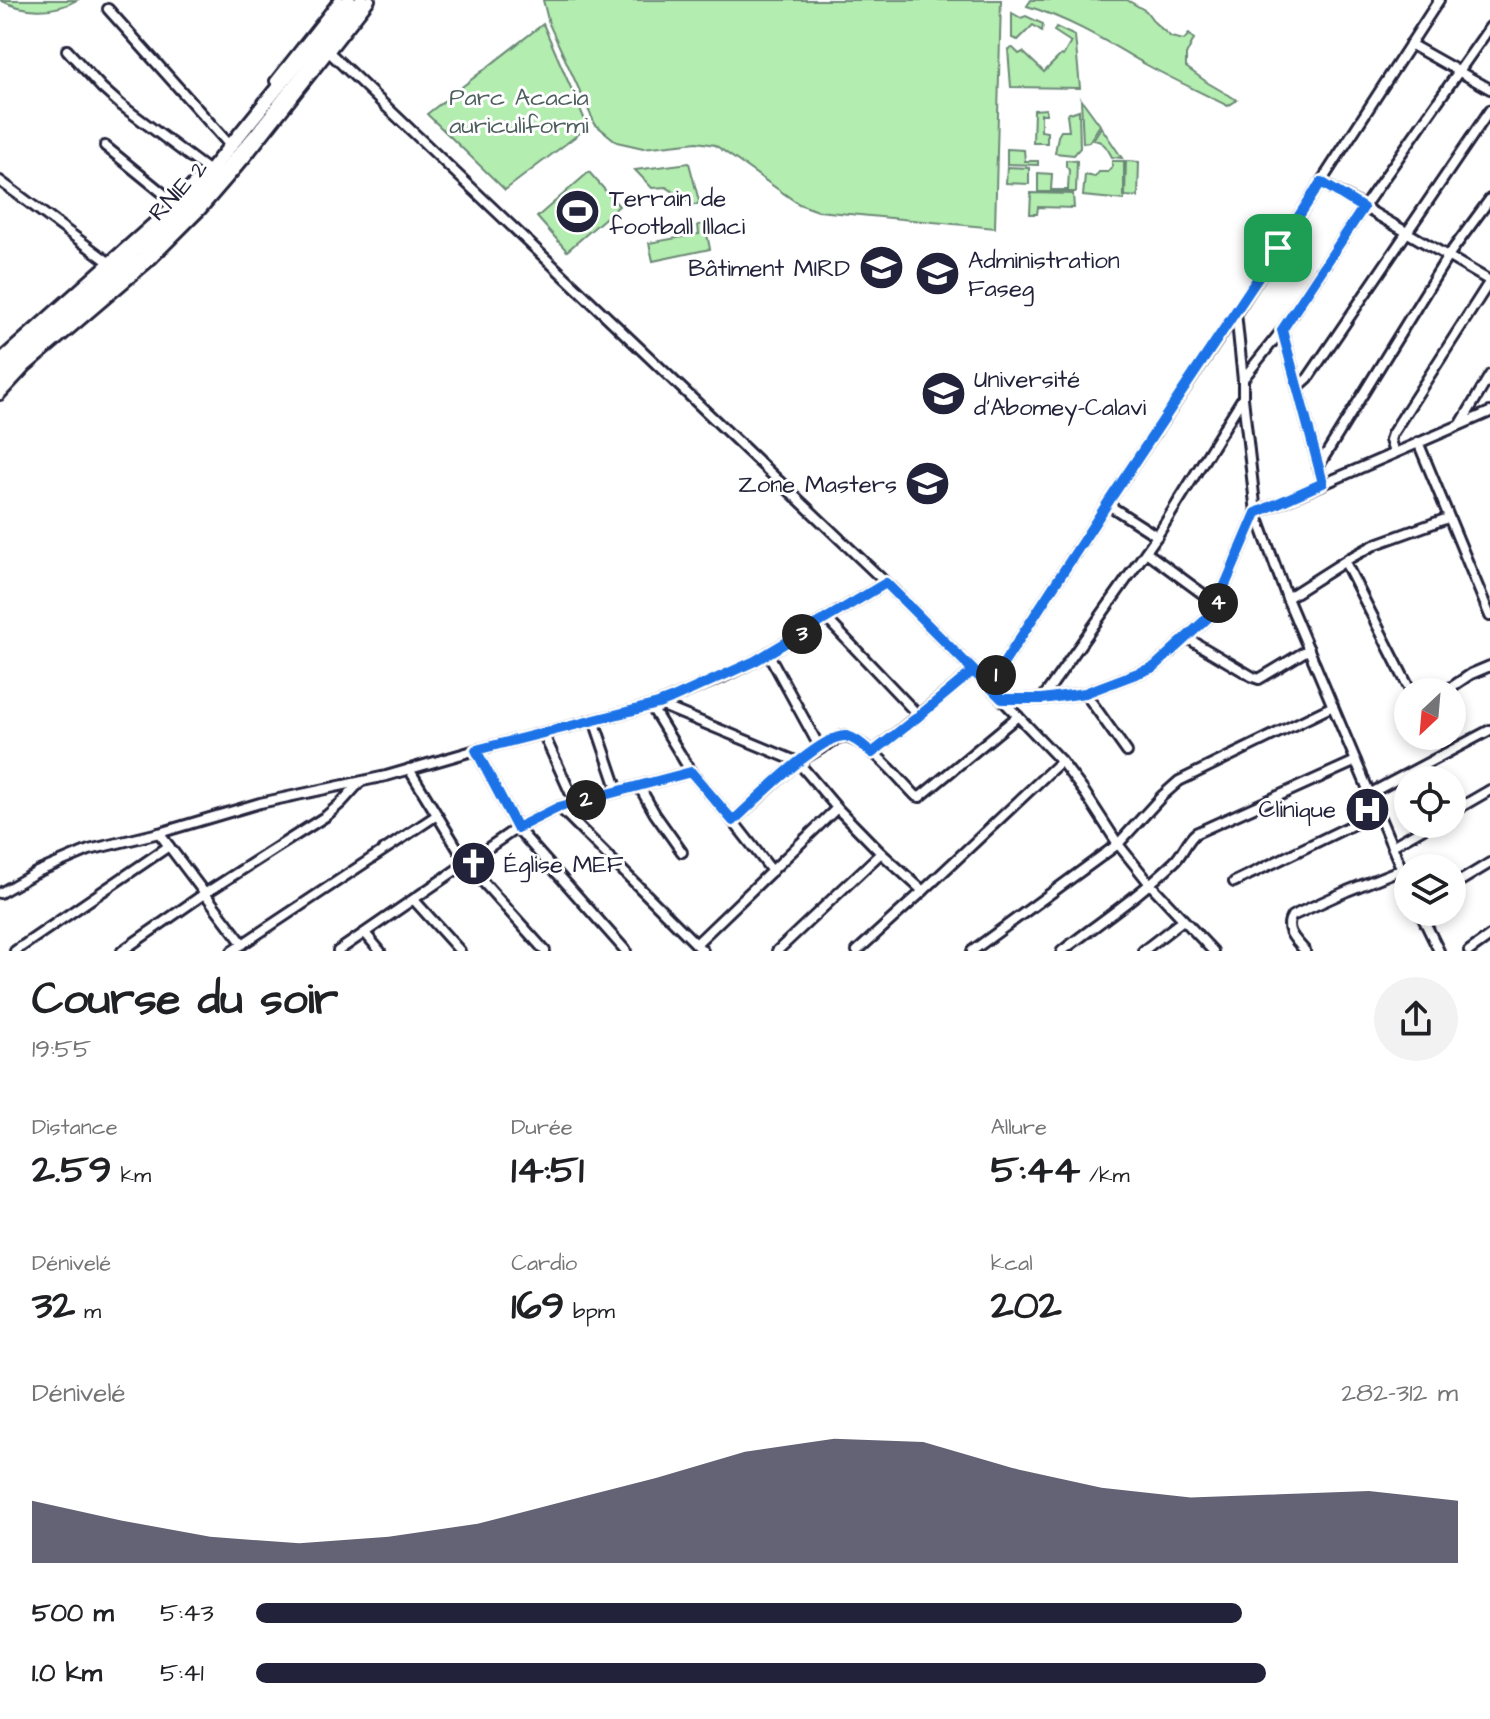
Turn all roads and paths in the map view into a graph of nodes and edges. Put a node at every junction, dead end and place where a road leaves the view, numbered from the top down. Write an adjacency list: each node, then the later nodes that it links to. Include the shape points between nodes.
1 (339, 0): 14 (street)
2 (349, 0): 28 (highway, RNIE 2 / RNIE 2, via 179,209)
3 (362, 0): 31 (highway, RNIE 2 / RNIE 2, via 191,210)
4 (370, 0): 10 (street)
5 (1439, 0): 8 (street)
6 (108, 9): 14 (street)
7 (1490, 27): 11 (street)
8 (1410, 44): 11 (street); 18 (street)
9 (67, 50): 16 (street, via 121,105)
10 (329, 52): 33 (street, via 201,210); 47 (street)
11 (1459, 71): 12 (street); 21 (street)
12 (1490, 89)
13 (1490, 110): 22 (street)
14 (227, 142): 16 (street)
15 (105, 146): 20 (street)
16 (205, 168): 20 (street)
17 (0, 181): 24 (street)
18 (1321, 182): 21 (street); 25 (street)
19 (1490, 199): 23 (street)
20 (175, 203): 24 (street)
21 (1363, 208): 22 (street); 26 (street)
22 (1405, 233): 23 (street); 32 (street)
23 (1448, 256): 38 (street, via 1490,281 1392,434); 39 (street)
24 (110, 263): 27 (street)
25 (1236, 313): 30 (street); 41 (street)
26 (1282, 330): 30 (street); 32 (street)
27 (0, 359)
28 (0, 370)
29 (1490, 375): 36 (street)
30 (1243, 380): 34 (street)
31 (0, 384)
32 (1298, 387): 39 (street)
33 (0, 395)
34 (1243, 398): 42 (street); 44 (street)
35 (1490, 412): 36 (street)
36 (1461, 423): 37 (street)
37 (1418, 442): 38 (street); 43 (street)
38 (1394, 453): 40 (street)
39 (1318, 467): 40 (street)
40 (1323, 483): 42 (street)
41 (1107, 504): 44 (street); 59 (street)
42 (1256, 513): 48 (street); 49 (street)
43 (1448, 518): 46 (street, via 1376,544); 50 (street)
44 (1157, 536): 45 (street)
45 (1146, 552): 49 (street); 62 (street)
46 (1345, 562): 48 (street); 57 (street)
47 (886, 583): 51 (street); 56 (street)
48 (1287, 598): 53 (street)
49 (1218, 605): 52 (street)
50 (1490, 616)
51 (827, 619): 54 (street); 65 (street)
52 (1187, 638): 53 (street, via 1259,679); 60 (street, via 1148,671)
53 (1309, 649): 64 (street)
54 (768, 653): 63 (street); 70 (street)
55 (1490, 666): 58 (street)
56 (973, 671): 59 (street); 65 (street)
57 (1404, 678)
58 (1465, 678)
59 (989, 686): 61 (street)
60 (1085, 693): 62 (street); 72 (street)
61 (1002, 699): 62 (street); 66 (street)
62 (1042, 699)
63 (654, 705): 67 (street); 76 (street); 78 (street)
64 (1333, 706): 75 (street); 94 (street, via 1179,781)
65 (919, 716): 73 (street)
66 (1018, 716): 73 (street, via 920,797); 74 (street)
67 (594, 720): 69 (street); 82 (street)
68 (1490, 730): 83 (street)
69 (543, 733): 71 (street); 84 (street)
70 (820, 748): 73 (street, via 842,736); 76 (street)
71 (476, 750): 77 (street); 91 (street)
72 (1127, 752)
73 (872, 753)
74 (1061, 761): 94 (street); 107 (street)
75 (1356, 761): 83 (street); 106 (street, via 1196,833)
76 (798, 762): 87 (street); 90 (street)
77 (409, 769): 79 (street); 89 (street)
78 (691, 772): 80 (street); 90 (street)
79 (360, 782): 92 (street, via 260,803); 109 (street, via 326,816)
80 (639, 786): 82 (street); 97 (street)
81 (1490, 790): 85 (street)
82 (618, 791): 84 (street)
83 (1369, 794): 88 (street)
84 (575, 803): 86 (street)
85 (1466, 804)
86 (559, 807): 91 (street); 116 (street)
87 (837, 808): 98 (street); 102 (street)
88 (1377, 813): 96 (street); 105 (street)
89 (437, 815): 101 (street); 115 (street)
90 (733, 821): 102 (street)
91 (517, 828): 101 (street); 124 (street)
92 (159, 833): 95 (street); 108 (street, via 89,850)
93 (1406, 838): 96 (street)
94 (1118, 844): 106 (street); 127 (street)
95 (169, 846): 109 (street); 117 (street)
96 (1392, 846): 99 (street)
97 (682, 852)
98 (881, 853): 107 (street); 125 (street)
99 (1395, 854)
100 (1490, 863): 104 (street)
101 (467, 864): 110 (street); 123 (street)
102 (772, 871): 116 (street)
103 (1394, 872): 131 (street, via 1292,916 1289,931)
104 (1466, 878)
105 (1234, 882)
106 (1150, 884): 111 (street); 128 (street)
107 (923, 891): 126 (street)
108 (0, 893)
109 (204, 894): 115 (street); 118 (street)
110 (414, 900): 113 (street); 122 (street)
111 (1183, 920): 129 (street); 130 (street)
112 (1427, 926): 132 (street)
113 (365, 933): 120 (street); 121 (street)
114 (1490, 936): 133 (street)
115 (243, 944): 119 (street)
116 (700, 948)
117 (15, 951)
118 (122, 951)
119 (232, 951)
120 (338, 951)
121 (380, 951)
122 (460, 951)
123 (545, 951)
124 (626, 951)
125 (777, 951)
126 (857, 951)
127 (972, 951)
128 (1062, 951)
129 (1143, 951)
130 (1213, 951)
131 (1305, 951)
132 (1439, 951)
133 (1469, 951)

